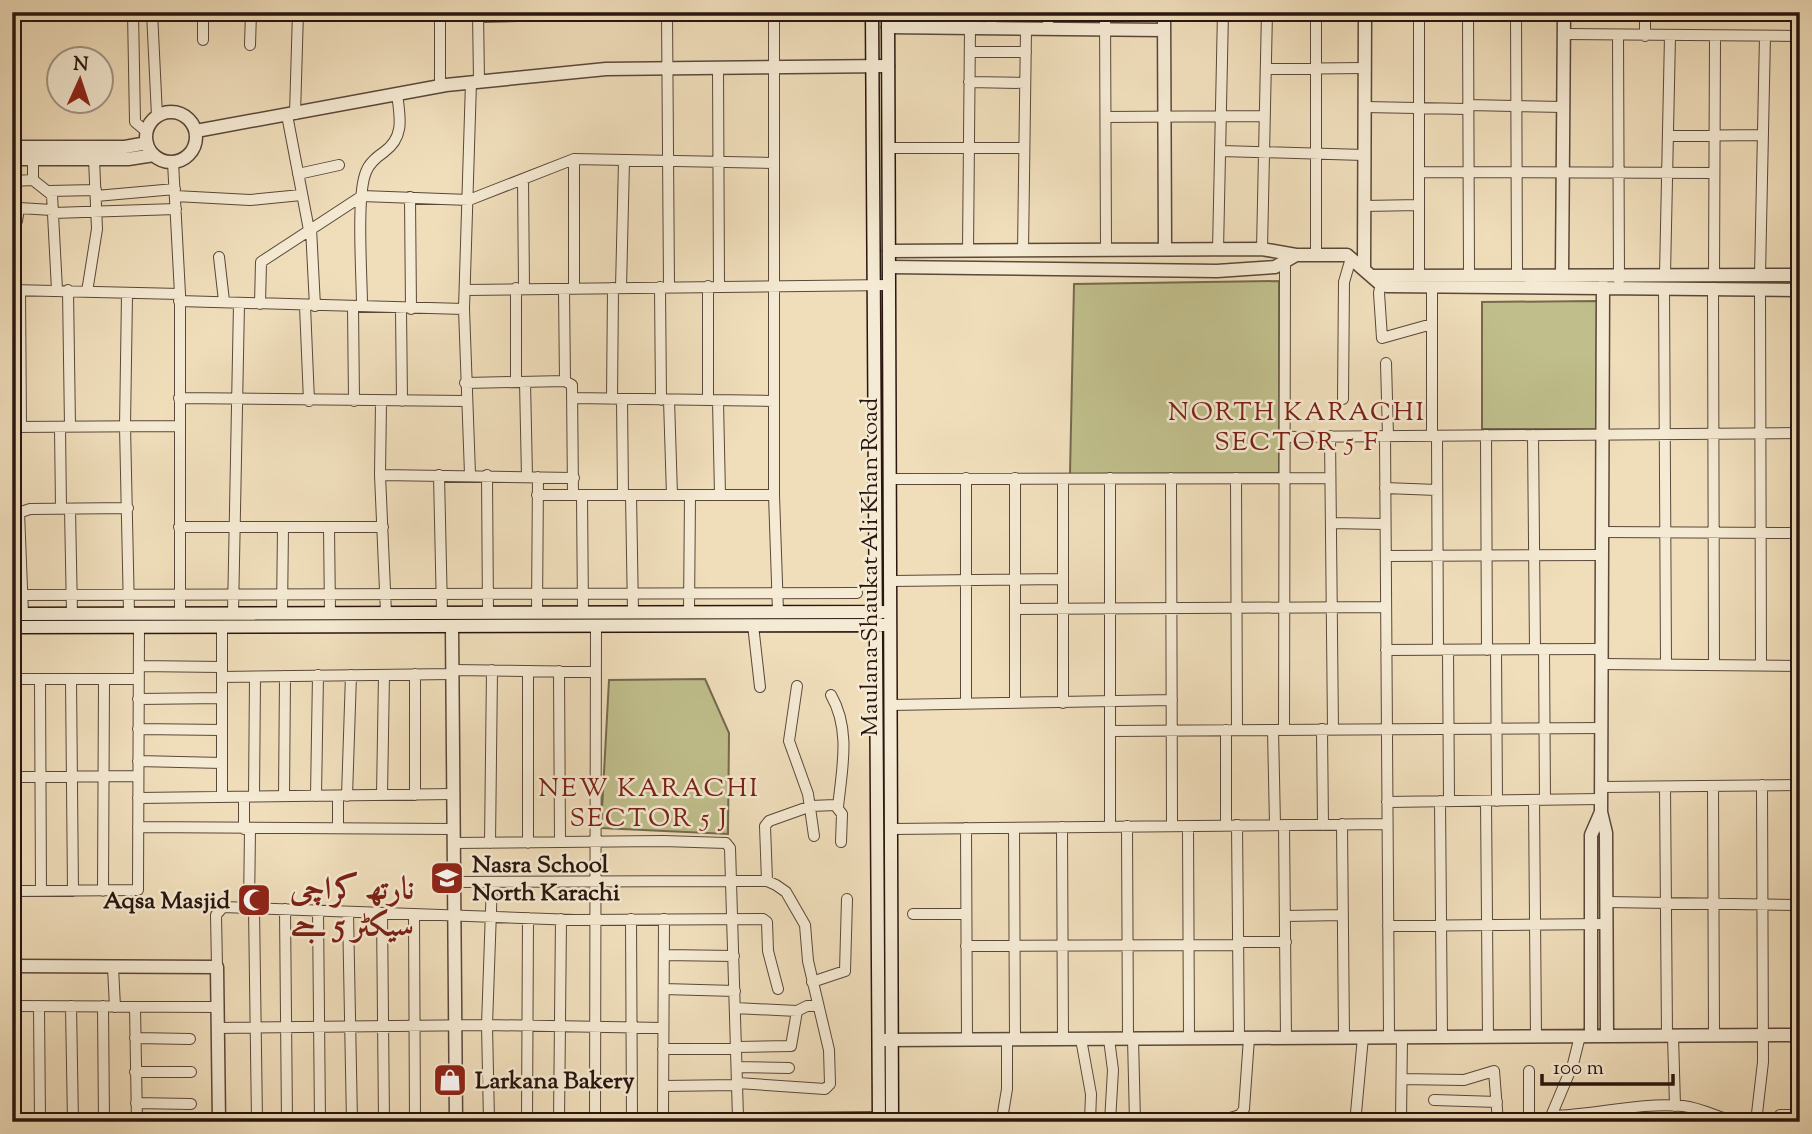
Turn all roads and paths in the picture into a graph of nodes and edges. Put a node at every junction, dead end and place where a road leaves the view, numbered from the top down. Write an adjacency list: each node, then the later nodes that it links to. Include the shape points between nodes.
1 (133, 12): 78 (street, via 135,122)
2 (152, 12): 69 (street)
3 (203, 12): 46 (street)
4 (251, 12): 47 (street)
5 (298, 12): 68 (street)
6 (439, 12): 61 (street)
7 (691, 12): 27 (street)
8 (730, 12): 28 (street)
9 (872, 12): 53 (street, Maulana Shaukat Ali Khan Road)
10 (888, 12): 31 (street, Maulana Shaukat Ali Khan Road)
11 (938, 12): 32 (street)
12 (992, 12): 34 (street)
13 (1048, 12): 36 (street)
14 (1105, 12): 37 (street)
15 (1164, 12): 38 (street)
16 (1223, 12): 70 (street)
17 (1267, 12): 57 (street)
18 (1316, 12): 55 (street)
19 (1365, 12): 56 (street)
20 (1419, 12): 67 (street)
21 (1468, 12): 65 (street)
22 (1516, 12): 63 (street)
23 (1564, 12): 39 (street)
24 (1645, 12): 41 (street)
25 (572, 13): 26 (street); 30 (street)
26 (620, 13): 27 (street)
27 (668, 13): 54 (street)
28 (774, 13): 52 (street)
29 (478, 14): 30 (street); 58 (street)
30 (524, 14)
31 (888, 27): 32 (street); 50 (street, Maulana Shaukat Ali Khan Road)
32 (938, 28): 33 (street)
33 (970, 28): 34 (street); 48 (street)
34 (991, 29): 35 (street)
35 (1026, 29): 36 (street); 49 (street)
36 (1048, 29): 37 (street)
37 (1105, 30): 38 (street); 72 (street)
38 (1164, 30): 73 (street)
39 (1564, 34): 40 (street); 66 (street)
40 (1618, 35): 41 (street); 103 (street)
41 (1644, 36): 42 (street)
42 (1670, 36): 43 (street); 76 (street)
43 (1715, 36): 44 (street); 77 (street)
44 (1765, 36): 45 (street); 75 (street)
45 (1800, 36)
46 (203, 40)
47 (250, 45)
48 (970, 52): 49 (street); 59 (street)
49 (1026, 52): 60 (street)
50 (888, 66): 53 (street); 81 (street, Maulana Shaukat Ali Khan Road)
51 (718, 67): 52 (street); 54 (street); 96 (street)
52 (774, 67): 53 (street); 97 (street)
53 (873, 67): 149 (street, Maulana Shaukat Ali Khan Road)
54 (667, 68): 58 (street); 95 (street)
55 (1316, 68): 56 (street); 57 (street); 86 (street)
56 (1364, 68): 64 (street)
57 (1266, 69): 71 (street)
58 (475, 82): 61 (street); 116 (street)
59 (969, 82): 60 (street); 80 (street)
60 (1025, 83): 82 (street)
61 (440, 86): 62 (street)
62 (397, 94): 68 (street); 114 (street, via 399,134 395,144 366,172)
63 (1517, 105): 65 (street); 66 (street); 101 (street)
64 (1365, 107): 67 (street); 88 (street)
65 (1468, 107): 67 (street); 100 (street)
66 (1563, 107): 102 (street)
67 (1419, 108): 99 (street)
68 (291, 114): 74 (street); 106 (street)
69 (157, 116): 74 (street, via 181,113); 78 (street)
70 (1222, 116): 71 (street); 73 (street); 83 (street)
71 (1264, 116): 84 (street)
72 (1106, 117): 73 (street); 128 (street)
73 (1165, 117): 124 (street)
74 (196, 131): 94 (street, via 195,145 187,157)
75 (1763, 135): 77 (street); 142 (street)
76 (1668, 136): 77 (street); 104 (street)
77 (1714, 136): 105 (street)
78 (147, 138): 85 (street, via 125,147); 87 (street)
79 (12, 147): 85 (street)
80 (969, 147): 81 (street); 82 (street); 126 (street)
81 (888, 148): 130 (street, Maulana Shaukat Ali Khan Road)
82 (1024, 148): 131 (street)
83 (1221, 151): 84 (street); 129 (street)
84 (1263, 152): 86 (street); 125 (street)
85 (58, 153): 90 (street); 91 (street)
86 (1316, 154): 88 (street); 132 (street)
87 (154, 155): 91 (street); 94 (street)
88 (1364, 155): 118 (street)
89 (12, 159): 90 (street)
90 (33, 159): 108 (street)
91 (94, 159): 111 (street)
92 (574, 159): 93 (street); 107 (street); 157 (street)
93 (624, 160): 95 (street); 156 (street)
94 (173, 162): 112 (street)
95 (667, 162): 96 (street); 153 (street)
96 (719, 163): 97 (street); 151 (street)
97 (774, 163): 148 (street)
98 (339, 164): 106 (street)
99 (1419, 172): 100 (street); 117 (street)
100 (1468, 172): 101 (street); 141 (street)
101 (1517, 173): 102 (street); 138 (street)
102 (1563, 173): 103 (street); 139 (street)
103 (1619, 173): 104 (street); 145 (street)
104 (1667, 173): 105 (street); 146 (street)
105 (1714, 173): 147 (street)
106 (298, 174): 113 (street)
107 (523, 179): 116 (street); 155 (street)
108 (33, 180): 109 (street); 110 (street)
109 (12, 181)
110 (49, 191): 111 (street); 120 (street)
111 (96, 193): 112 (street); 121 (street)
112 (175, 193): 113 (street, via 250,200); 119 (street)
113 (301, 195): 123 (street)
114 (362, 196): 115 (street); 123 (street); 171 (street)
115 (410, 197): 116 (street); 172 (street)
116 (469, 200): 162 (street)
117 (1419, 205): 118 (street); 140 (street)
118 (1364, 206): 144 (street)
119 (176, 209): 121 (street); 166 (street)
120 (52, 211): 121 (street); 122 (street, via 19,208 17,221); 160 (street)
121 (97, 212): 164 (street)
122 (12, 223)
123 (310, 229): 169 (street, via 261,262); 170 (street)
124 (1165, 249): 128 (street); 129 (street)
125 (1262, 249): 129 (street); 133 (street)
126 (968, 250): 130 (street); 131 (street)
127 (1082, 250): 128 (street); 131 (street); 137 (street)
128 (1106, 250)
129 (1218, 250)
130 (889, 251): 136 (street, Maulana Shaukat Ali Khan Road)
131 (1023, 251)
132 (1316, 254): 133 (street); 135 (street)
133 (1289, 256): 137 (street, via 1275,267 1217,271); 206 (street)
134 (219, 257): 167 (street)
135 (1351, 258): 144 (street); 183 (street, via 1344,282)
136 (890, 267): 137 (street); 150 (street, Maulana Shaukat Ali Khan Road)
137 (1082, 269)
138 (1517, 274): 139 (street); 141 (street)
139 (1562, 274): 145 (street)
140 (1419, 275): 141 (street); 144 (street)
141 (1469, 275)
142 (1760, 275): 143 (street); 147 (street)
143 (1800, 275)
144 (1372, 276): 154 (street); 174 (street, via 1379,293 1382,338)
145 (1619, 280): 146 (street); 152 (street)
146 (1665, 281): 147 (street); 198 (street)
147 (1713, 282): 158 (street); 199 (street)
148 (774, 285): 149 (street); 151 (street); 190 (street)
149 (876, 285): 150 (street); 295 (street, Maulana Shaukat Ali Khan Road)
150 (890, 285): 220 (street, Maulana Shaukat Ali Khan Road)
151 (714, 286): 153 (street); 189 (street)
152 (1603, 286): 154 (street); 202 (street)
153 (665, 287): 156 (street); 184 (street)
154 (1432, 287): 174 (street)
155 (520, 288): 157 (street); 162 (street); 177 (street)
156 (617, 288): 157 (street); 182 (street)
157 (569, 289): 176 (street)
158 (1760, 289): 163 (street); 196 (street)
159 (16, 290): 160 (street); 194 (street)
160 (57, 290): 161 (street)
161 (68, 290): 164 (street); 195 (street)
162 (466, 290): 173 (street)
163 (1800, 290)
164 (87, 292): 165 (street)
165 (127, 295): 166 (street); 192 (street)
166 (179, 298): 167 (street); 179 (street)
167 (224, 302): 168 (street)
168 (239, 304): 169 (street); 181 (street)
169 (260, 304): 170 (street)
170 (310, 306): 171 (street); 185 (street)
171 (358, 307): 172 (street); 186 (street)
172 (406, 309): 173 (street); 187 (street)
173 (464, 309): 178 (street)
174 (1432, 324): 205 (street)
175 (1386, 363): 204 (street)
176 (565, 381): 177 (street); 180 (street, via 574,389)
177 (520, 382): 178 (street); 211 (street)
178 (465, 383): 188 (street)
179 (179, 398): 181 (street); 193 (street)
180 (573, 398): 182 (street); 212 (street)
181 (237, 399): 185 (street); 237 (street)
182 (617, 399): 184 (street); 226 (street)
183 (1343, 399)
184 (665, 400): 189 (street); 227 (street)
185 (309, 401): 186 (street)
186 (354, 401): 191 (street)
187 (402, 401): 188 (street); 191 (street)
188 (466, 401): 207 (street)
189 (713, 401): 190 (street); 229 (street)
190 (774, 401): 230 (street)
191 (381, 402): 208 (street)
192 (125, 426): 193 (street); 195 (street); 231 (street)
193 (179, 426): 236 (street)
194 (17, 427): 195 (street)
195 (65, 427): 232 (street)
196 (1760, 433): 197 (street); 199 (street); 244 (street)
197 (1800, 433)
198 (1665, 434): 199 (street); 202 (street); 242 (street)
199 (1714, 434): 243 (street)
200 (1486, 435): 201 (street); 205 (street); 246 (street)
201 (1533, 435): 202 (street); 247 (street)
202 (1602, 435): 241 (street)
203 (1330, 436): 204 (street); 206 (street); 219 (street)
204 (1386, 436): 205 (street); 222 (street)
205 (1435, 436): 223 (street)
206 (1284, 437): 218 (street)
207 (470, 474): 209 (street); 210 (street)
208 (380, 475): 209 (street); 240 (street)
209 (439, 475): 262 (street)
210 (487, 475): 211 (street); 263 (street)
211 (532, 477): 212 (street); 224 (street)
212 (574, 478): 225 (street)
213 (966, 478): 214 (street); 220 (street); 253 (street)
214 (1015, 478): 221 (street); 254 (street)
215 (1110, 478): 216 (street); 221 (street); 278 (street)
216 (1171, 478): 217 (street); 273 (street)
217 (1236, 478): 218 (street); 274 (street)
218 (1284, 478): 219 (street); 275 (street)
219 (1330, 478): 234 (street)
220 (889, 479): 252 (street, Maulana Shaukat Ali Khan Road)
221 (1063, 479): 251 (street)
222 (1385, 488): 223 (street); 235 (street)
223 (1437, 490): 250 (street)
224 (537, 495): 225 (street); 264 (street)
225 (578, 495): 226 (street); 265 (street)
226 (627, 495): 227 (street); 256 (street)
227 (672, 495): 228 (street)
228 (690, 495): 229 (street); 257 (street)
229 (720, 495): 230 (street)
230 (774, 495): 258 (street)
231 (128, 508): 232 (street); 260 (street)
232 (65, 509): 233 (street); 267 (street)
233 (15, 513): 266 (street)
234 (1331, 523): 235 (street); 271 (street)
235 (1385, 524): 249 (street)
236 (179, 527): 237 (street); 261 (street)
237 (234, 527): 238 (street); 268 (street)
238 (283, 527): 239 (street); 269 (street)
239 (330, 527): 240 (street); 270 (street)
240 (383, 527): 255 (street)
241 (1602, 533): 242 (street); 248 (street)
242 (1665, 533): 243 (street); 309 (street)
243 (1714, 533): 244 (street); 310 (street)
244 (1761, 533): 245 (street); 311 (street)
245 (1800, 533)
246 (1487, 555): 247 (street); 250 (street); 307 (street)
247 (1534, 555): 248 (street); 303 (street)
248 (1602, 555): 304 (street)
249 (1386, 556): 250 (street); 272 (street)
250 (1438, 556): 306 (street)
251 (1063, 579): 254 (street); 277 (street)
252 (891, 580): 253 (street); 279 (street, Maulana Shaukat Ali Khan Road)
253 (966, 580): 254 (street); 340 (street)
254 (1016, 580): 276 (street)
255 (386, 593): 262 (street); 270 (street); 280 (street)
256 (632, 593): 257 (street); 265 (street); 285 (street)
257 (690, 593): 258 (street); 286 (street)
258 (777, 593): 259 (street); 287 (street)
259 (857, 593)
260 (129, 594): 261 (street); 267 (street); 288 (street)
261 (180, 594): 268 (street); 289 (street)
262 (442, 594): 263 (street); 281 (street)
263 (488, 594): 264 (street); 282 (street)
264 (537, 594): 265 (street); 283 (street)
265 (583, 594): 284 (street)
266 (17, 595): 267 (street); 293 (street)
267 (72, 595): 294 (street)
268 (233, 595): 269 (street); 290 (street)
269 (282, 595): 270 (street); 291 (street)
270 (330, 595): 292 (street)
271 (1332, 607): 272 (street); 275 (street); 345 (street)
272 (1386, 607): 305 (street)
273 (1172, 608): 274 (street); 278 (street); 336 (street)
274 (1236, 608): 275 (street); 351 (street)
275 (1284, 608): 352 (street)
276 (1015, 609): 277 (street); 338 (street)
277 (1063, 609): 278 (street); 339 (street)
278 (1110, 609): 337 (street)
279 (891, 611): 295 (street); 297 (street, Maulana Shaukat Ali Khan Road)
280 (386, 612): 281 (street); 292 (street)
281 (442, 612): 282 (street)
282 (488, 612): 283 (street)
283 (537, 612): 284 (street)
284 (583, 612): 285 (street)
285 (633, 612): 286 (street)
286 (690, 612): 287 (street)
287 (778, 612): 295 (street)
288 (129, 613): 289 (street); 294 (street)
289 (180, 613): 290 (street)
290 (233, 613): 291 (street)
291 (282, 613): 292 (street)
292 (330, 613)
293 (18, 614): 294 (street)
294 (72, 614)
295 (876, 618): 296 (street); 297 (street); 507 (street, Maulana Shaukat Ali Khan Road)
296 (753, 625): 298 (street); 332 (street)
297 (891, 625): 341 (street, Maulana Shaukat Ali Khan Road)
298 (596, 626): 302 (street); 319 (street)
299 (12, 627): 300 (street)
300 (139, 627): 301 (street); 312 (street)
301 (222, 627): 302 (street); 317 (street)
302 (452, 628): 318 (street)
303 (1540, 649): 304 (street); 307 (street); 342 (street)
304 (1602, 649): 308 (street)
305 (1386, 650): 306 (street); 346 (street)
306 (1443, 650): 307 (street); 347 (street)
307 (1492, 650): 348 (street)
308 (1602, 664): 309 (street); 343 (street)
309 (1666, 664): 310 (street)
310 (1714, 665): 311 (street)
311 (1761, 665): 313 (street)
312 (139, 666): 317 (street); 330 (street)
313 (1800, 666)
314 (492, 670): 315 (street); 318 (street); 403 (street)
315 (528, 671): 316 (street); 404 (street)
316 (559, 671): 319 (street); 399 (street)
317 (221, 672): 325 (street); 334 (street)
318 (452, 672): 320 (street); 365 (street)
319 (595, 672): 400 (street)
320 (415, 674): 324 (street); 367 (street)
321 (318, 675): 322 (street); 323 (street); 370 (street)
322 (285, 676): 325 (street); 369 (street)
323 (351, 676): 324 (street); 371 (street)
324 (384, 676): 366 (street)
325 (256, 677): 368 (street)
326 (12, 679): 327 (street)
327 (40, 679): 328 (street); 359 (street)
328 (71, 679): 329 (street); 360 (street)
329 (104, 679): 330 (street); 356 (street)
330 (138, 679): 335 (street)
331 (797, 686): 379 (street, via 789,741)
332 (760, 687)
333 (831, 695): 380 (street, via 843,727)
334 (222, 698): 335 (street); 349 (street)
335 (138, 699): 344 (street)
336 (1172, 700): 337 (street); 350 (street)
337 (1110, 702): 339 (street); 353 (street)
338 (1016, 703): 339 (street); 340 (street)
339 (1063, 703)
340 (966, 704): 341 (street)
341 (891, 705): 397 (street, Maulana Shaukat Ali Khan Road)
342 (1545, 728): 343 (street); 348 (street); 374 (street)
343 (1602, 728): 375 (street)
344 (138, 729): 349 (street); 354 (street)
345 (1327, 729): 346 (street); 352 (street); 385 (street)
346 (1387, 729): 347 (street); 378 (street)
347 (1449, 729): 348 (street); 376 (street)
348 (1496, 729): 377 (street)
349 (222, 730): 355 (street)
350 (1172, 730): 351 (street); 353 (street); 387 (street)
351 (1231, 730): 352 (street); 383 (street)
352 (1279, 730): 384 (street)
353 (1110, 731): 392 (street)
354 (138, 761): 355 (street); 357 (street)
355 (222, 763): 372 (street)
356 (104, 776): 357 (street); 360 (street); 413 (street)
357 (138, 776): 373 (street)
358 (12, 777): 359 (street)
359 (39, 777): 360 (street); 411 (street)
360 (71, 777): 412 (street)
361 (1762, 785): 362 (street); 363 (street); 418 (street)
362 (1800, 785)
363 (1713, 786): 364 (street); 417 (street)
364 (1665, 787): 375 (street); 416 (street)
365 (454, 794): 367 (street); 396 (street)
366 (382, 795): 367 (street); 371 (street)
367 (415, 795)
368 (249, 796): 369 (street); 372 (street); 395 (street)
369 (284, 796): 370 (street)
370 (316, 796): 371 (street)
371 (342, 796): 390 (street)
372 (222, 797): 373 (street)
373 (138, 798): 389 (street)
374 (1540, 800): 375 (street); 377 (street); 441 (street)
375 (1601, 800): 415 (street); 438 (street, via 1591,835)
376 (1444, 801): 377 (street); 378 (street); 443 (street)
377 (1491, 801): 440 (street)
378 (1387, 802): 382 (street)
379 (811, 806): 380 (street); 398 (street); 407 (street, via 766,824)
380 (838, 807): 401 (street)
381 (1342, 824): 382 (street); 385 (street); 428 (street)
382 (1387, 824): 442 (street)
383 (1231, 825): 384 (street); 388 (street); 445 (street)
384 (1280, 825): 385 (street); 430 (street)
385 (1323, 825)
386 (1128, 826): 387 (street); 392 (street); 450 (street)
387 (1172, 826): 388 (street)
388 (1188, 826): 446 (street)
389 (138, 827): 395 (street); 413 (street, via 138,890)
390 (338, 827): 395 (street); 396 (street)
391 (1062, 827): 392 (street); 394 (street); 449 (street)
392 (1110, 827)
393 (966, 828): 394 (street); 397 (street); 427 (street)
394 (1014, 828): 448 (street)
395 (247, 829): 420 (street)
396 (452, 829): 402 (street)
397 (891, 829): 508 (street, Maulana Shaukat Ali Khan Road)
398 (814, 836)
399 (560, 842): 400 (street); 404 (street)
400 (596, 842): 406 (street, via 726,844); 409 (street)
401 (841, 842)
402 (453, 843): 403 (street); 405 (street)
403 (490, 843): 404 (street)
404 (528, 843)
405 (454, 881): 408 (street); 429 (street)
406 (731, 881): 407 (street); 409 (street); 437 (street)
407 (767, 881): 456 (street, via 786,892 805,925)
408 (492, 882): 409 (street); 431 (street)
409 (595, 882): 434 (street)
410 (12, 891): 411 (street)
411 (41, 891): 412 (street)
412 (73, 891): 413 (street)
413 (103, 891)
414 (847, 899): 456 (street, via 845,971)
415 (1607, 902): 416 (street); 439 (street)
416 (1666, 904): 417 (street); 488 (street)
417 (1714, 904): 418 (street); 489 (street)
418 (1761, 905): 419 (street); 484 (street)
419 (1800, 905)
420 (251, 908): 421 (street); 455 (street, via 219,909); 479 (street)
421 (285, 909): 422 (street); 480 (street)
422 (318, 910): 423 (street); 481 (street)
423 (348, 912): 424 (street); 475 (street)
424 (382, 913): 425 (street); 476 (street)
425 (414, 914): 429 (street); 477 (street)
426 (913, 914): 427 (street)
427 (966, 914): 447 (street)
428 (1343, 915): 430 (street); 490 (street)
429 (454, 916): 431 (street); 470 (street)
430 (1285, 916): 444 (street)
431 (490, 917): 432 (street); 471 (street)
432 (528, 918): 433 (street); 472 (street)
433 (561, 919): 434 (street); 473 (street)
434 (595, 919): 435 (street); 474 (street)
435 (631, 919): 436 (street); 478 (street)
436 (664, 919): 437 (street); 451 (street)
437 (733, 919): 452 (street); 458 (street, via 766,920)
438 (1591, 924): 439 (street); 441 (street); 486 (street)
439 (1606, 924): 487 (street)
440 (1487, 925): 441 (street); 443 (street); 494 (street)
441 (1535, 925): 495 (street)
442 (1388, 926): 443 (street); 492 (street)
443 (1441, 926): 493 (street)
444 (1286, 942): 445 (street); 500 (street)
445 (1238, 944): 446 (street); 499 (street)
446 (1189, 945): 450 (street); 498 (street)
447 (966, 946): 448 (street); 501 (street)
448 (1014, 946): 449 (street); 502 (street)
449 (1063, 946): 450 (street); 503 (street)
450 (1128, 946): 497 (street)
451 (664, 955): 452 (street); 457 (street)
452 (734, 956): 459 (street)
453 (12, 966): 454 (street)
454 (113, 967): 455 (street); 465 (street)
455 (217, 967): 467 (street)
456 (812, 982): 464 (street)
457 (664, 989): 459 (street); 483 (street)
458 (778, 989)
459 (735, 991): 468 (street)
460 (12, 1006): 461 (street)
461 (39, 1006): 462 (street); 533 (street)
462 (71, 1006): 463 (street); 534 (street)
463 (103, 1006): 465 (street); 535 (street)
464 (817, 1006): 469 (street); 517 (street, via 829,1050 828,1087)
465 (115, 1007): 466 (street)
466 (135, 1007): 467 (street); 496 (street)
467 (218, 1007): 482 (street)
468 (735, 1008): 469 (street); 509 (street)
469 (797, 1011): 509 (street, via 792,1046)
470 (455, 1025): 471 (street); 477 (street); 544 (street)
471 (487, 1025): 472 (street); 531 (street)
472 (528, 1025): 473 (street); 546 (street)
473 (560, 1025): 474 (street); 547 (street)
474 (595, 1025): 478 (street); 548 (street)
475 (352, 1026): 476 (street); 481 (street); 541 (street)
476 (383, 1026): 477 (street); 542 (street)
477 (415, 1026): 543 (street)
478 (631, 1026): 483 (street); 549 (street)
479 (255, 1027): 480 (street); 482 (street); 538 (street)
480 (288, 1027): 481 (street); 539 (street)
481 (319, 1027): 540 (street)
482 (218, 1028): 537 (street)
483 (663, 1028): 510 (street)
484 (1763, 1035): 485 (street); 489 (street); 561 (street)
485 (1800, 1035)
486 (1585, 1036): 487 (street); 495 (street); 529 (street)
487 (1607, 1036): 488 (street)
488 (1670, 1036): 489 (street); 523 (street)
489 (1714, 1036)
490 (1344, 1037): 491 (street); 500 (street)
491 (1363, 1037): 492 (street); 524 (street)
492 (1395, 1037): 493 (street); 516 (street)
493 (1442, 1037): 494 (street)
494 (1488, 1037): 495 (street)
495 (1536, 1037)
496 (135, 1038): 506 (street); 514 (street)
497 (1131, 1038): 498 (street); 505 (street); 555 (street)
498 (1189, 1038): 499 (street)
499 (1244, 1038): 500 (street); 530 (street, via 1244,1109)
500 (1286, 1038)
501 (967, 1039): 502 (street); 508 (street)
502 (1011, 1039): 503 (street); 528 (street)
503 (1063, 1039): 504 (street)
504 (1082, 1039): 505 (street); 553 (street, via 1091,1094)
505 (1109, 1039): 554 (street, via 1114,1070)
506 (190, 1040)
507 (877, 1040): 508 (street); 527 (street, Maulana Shaukat Ali Khan Road)
508 (891, 1040): 550 (street, Maulana Shaukat Ali Khan Road)
509 (736, 1048): 510 (street); 511 (street)
510 (663, 1049): 518 (street)
511 (737, 1067): 512 (street); 517 (street)
512 (789, 1068)
513 (1529, 1070): 559 (street)
514 (135, 1072): 515 (street); 521 (street)
515 (191, 1072)
516 (1402, 1079): 520 (street, via 1464,1080 1492,1070); 557 (street)
517 (738, 1084): 518 (street); 526 (street)
518 (663, 1086): 532 (street)
519 (1434, 1100): 520 (street)
520 (1497, 1102): 558 (street)
521 (136, 1103): 522 (street); 536 (street)
522 (191, 1104)
523 (1675, 1106): 529 (street, via 1641,1105); 560 (street)
524 (1356, 1112)
525 (1800, 1115): 562 (street, via 1780,1115)
526 (738, 1118): 527 (street); 532 (street)
527 (879, 1119)
528 (1002, 1119): 551 (street); 552 (street)
529 (1550, 1119)
530 (1230, 1120): 556 (street)
531 (488, 1121): 545 (street)
532 (660, 1121)
533 (40, 1122)
534 (73, 1122)
535 (104, 1122)
536 (136, 1122)
537 (219, 1122)
538 (257, 1122)
539 (287, 1122)
540 (320, 1122)
541 (352, 1122)
542 (384, 1122)
543 (415, 1122)
544 (456, 1122)
545 (519, 1122)
546 (527, 1122)
547 (559, 1122)
548 (595, 1122)
549 (632, 1122)
550 (892, 1122)
551 (934, 1122)
552 (1044, 1122)
553 (1090, 1122)
554 (1110, 1122)
555 (1135, 1122)
556 (1217, 1122)
557 (1401, 1122)
558 (1498, 1122)
559 (1529, 1122)
560 (1736, 1122)
561 (1756, 1122)
562 (1780, 1122)

